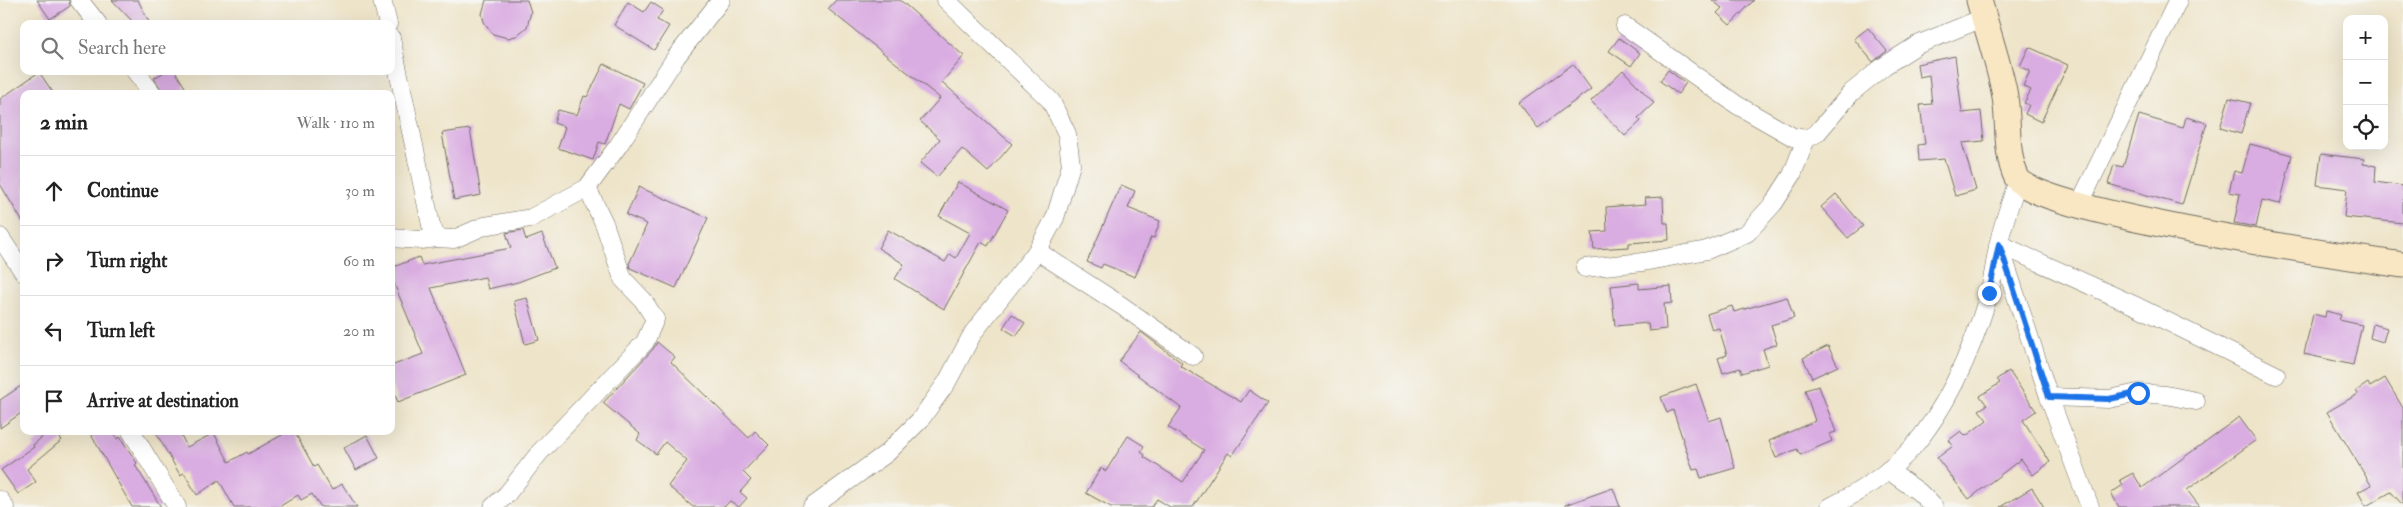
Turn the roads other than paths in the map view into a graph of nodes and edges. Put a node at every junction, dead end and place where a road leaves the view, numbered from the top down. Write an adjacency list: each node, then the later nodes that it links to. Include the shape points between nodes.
1 (79, 0): 7 (street)
2 (382, 0): 8 (street)
3 (721, 0): 15 (street, via 676,57)
4 (946, 0): 21 (street, via 1051,101 1067,134 1071,166 1055,218)
5 (2178, 0): 16 (street)
6 (1981, 9): 13 (street, via 1884,66 1852,92 1817,133); 14 (street, via 2005,93 2012,166)
7 (95, 20)
8 (387, 20)
9 (1625, 26): 13 (street, via 1737,105 1793,137)
10 (395, 57): 19 (street, via 431,225)
11 (138, 75): 12 (street)
12 (150, 90)
13 (1806, 139): 24 (street, via 1792,175 1747,233 1707,250 1644,262)
14 (2018, 180): 16 (street, via 2037,191); 20 (street)
15 (587, 188): 19 (street, via 531,218 484,226 454,239); 35 (street, via 604,223 623,279 655,319 645,342 540,452)
16 (2079, 205): 22 (street, via 2201,233)
17 (0, 237): 23 (street)
18 (395, 238): 19 (street)
19 (437, 238)
20 (1999, 244): 26 (street); 27 (street); 30 (street, via 1989,293 1969,348 1945,399 1913,447)
21 (1037, 251): 25 (street); 36 (street, via 973,333 948,382 920,420 887,453)
22 (2403, 265)
23 (20, 267)
24 (1585, 268)
25 (1193, 356)
26 (2276, 375)
27 (2049, 397): 28 (street, via 2109,399 2138,393); 39 (street)
28 (2196, 401)
29 (133, 435): 34 (street)
30 (1888, 470): 32 (street); 38 (street)
31 (0, 500): 33 (street)
32 (1850, 502): 37 (street)
33 (5, 507)
34 (177, 507)
35 (493, 507)
36 (812, 507)
37 (1830, 507)
38 (1934, 507)
39 (2090, 507)

